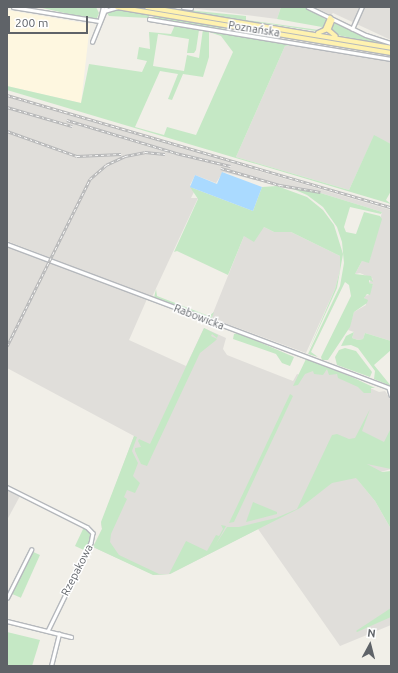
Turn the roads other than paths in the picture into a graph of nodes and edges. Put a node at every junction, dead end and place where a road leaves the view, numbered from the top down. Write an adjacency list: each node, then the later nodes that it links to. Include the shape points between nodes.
1 (13, 7): 13 (street)
2 (99, 7): 10 (street)
3 (104, 7): 10 (street)
4 (117, 7): 10 (street); 20 (main road, Poznańska)
5 (147, 7): 15 (main road, Poznańska)
6 (184, 7): 9 (street)
7 (308, 7): 12 (street)
8 (362, 7): 14 (street)
9 (191, 8)
10 (103, 11): 13 (street)
11 (149, 19): 21 (street)
12 (332, 19): 14 (street); 15 (main road, via 325,30); 16 (main road, via 330,33)
13 (99, 21): 17 (street)
14 (352, 29): 18 (street)
15 (312, 34): 16 (main road, Poznańska)
16 (341, 38): 19 (main road, Poznańska)
17 (92, 42)
18 (389, 42)
19 (391, 48)
20 (391, 53)
21 (391, 59)
22 (7, 244): 23 (street, Rabowicka)
23 (390, 388): 24 (street)
24 (391, 395)
25 (7, 487): 29 (street, Rzepakowa, via 87,527 93,533 91,543)
26 (31, 550): 27 (street)
27 (7, 598)
28 (7, 621): 29 (street)
29 (48, 631): 30 (street)
30 (59, 634): 31 (street); 32 (street)
31 (71, 636)
32 (51, 666)

